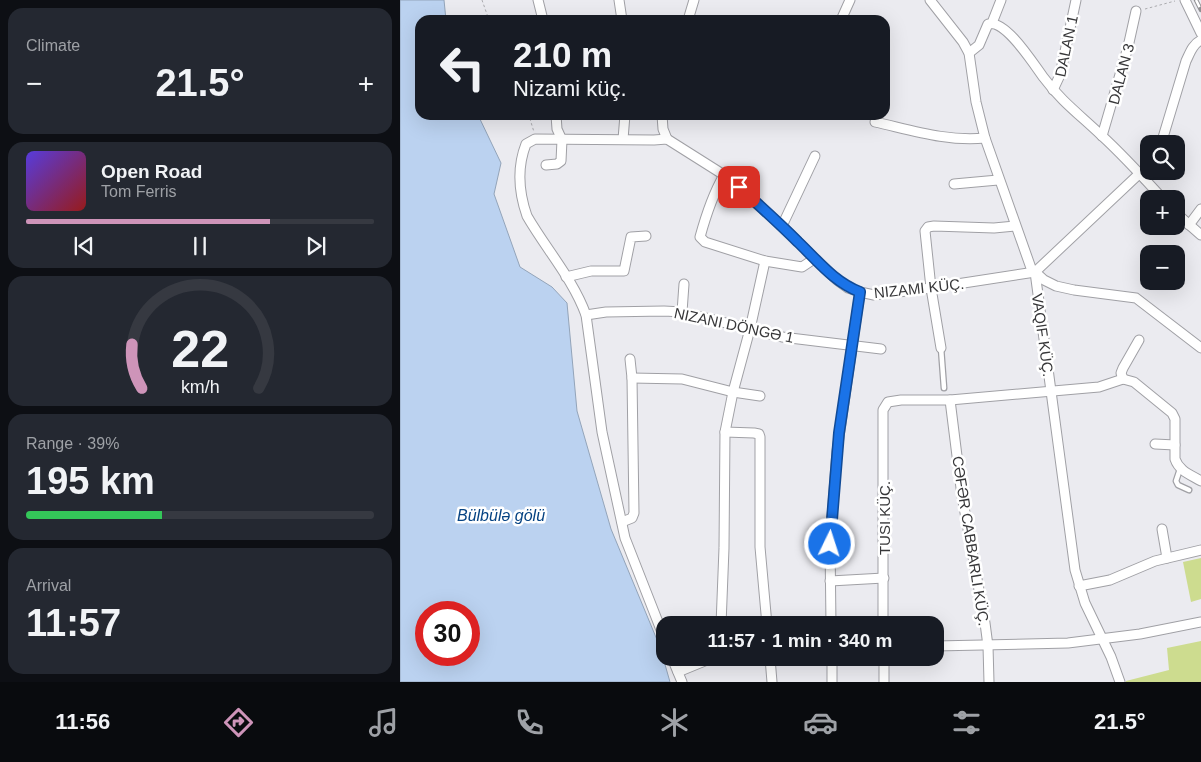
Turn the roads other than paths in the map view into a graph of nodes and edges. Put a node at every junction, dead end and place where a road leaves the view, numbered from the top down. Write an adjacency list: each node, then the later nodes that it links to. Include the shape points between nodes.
1 (538, 0): 10 (street)
2 (619, 0): 11 (street)
3 (694, 0): 12 (street)
4 (850, 0): 13 (street)
5 (930, 0): 17 (street, VAQIF KÜÇ.)
6 (1001, 0): 14 (street)
7 (1076, 0): 18 (street, DALAN 1, via 1060,75)
8 (1185, 0): 15 (street)
9 (1136, 11): 24 (street, DALAN 3)
10 (542, 15)
11 (621, 15)
12 (690, 15)
13 (843, 15)
14 (992, 23): 17 (street, via 986,27 979,45); 18 (street, via 1003,28 1024,50)
15 (1201, 33)
16 (1201, 40): 23 (street, via 1190,50)
17 (969, 53): 25 (street, VAQIF KÜÇ.)
18 (1053, 90): 24 (street)
19 (556, 120): 28 (street)
20 (625, 120): 26 (street)
21 (662, 120): 27 (street)
22 (875, 122): 25 (street, via 968,140)
23 (1164, 135)
24 (1102, 136): 32 (street)
25 (985, 138): 34 (street, VAQIF KÜÇ.)
26 (623, 139): 27 (street); 28 (street)
27 (668, 139): 31 (street, NIZAMI KÜÇ.)
28 (562, 140): 30 (street, via 561,161); 48 (street, via 535,139 526,144 522,153 520,193 530,222)
29 (815, 156): 41 (street)
30 (546, 165)
31 (724, 175): 41 (street, NIZAMI KÜÇ.); 46 (street, via 710,204 702,240)
32 (1140, 175)
33 (1140, 179): 47 (street)
34 (998, 180): 36 (street); 42 (street, VAQIF KÜÇ.)
35 (1145, 180): 37 (street)
36 (954, 184)
37 (1154, 190)
38 (1201, 209): 40 (street)
39 (1185, 221): 40 (street)
40 (1189, 225): 43 (street)
41 (782, 226): 45 (street, NIZAMI KÜÇ.)
42 (1015, 226): 47 (street, VAQIF KÜÇ.); 50 (street, via 928,227 925,237)
43 (1201, 235)
44 (646, 236): 48 (street, via 631,237 624,270 591,271)
45 (814, 259): 46 (street, via 802,267); 51 (street, NIZAMI KÜÇ., via 848,288)
46 (765, 261): 54 (street)
47 (1035, 272): 50 (street, NIZAMI KÜÇ.); 58 (street, via 1063,288 1136,298); 64 (street, VAQIF KÜÇ.)
48 (566, 277): 53 (street)
49 (684, 284): 52 (street)
50 (931, 288): 51 (street, NIZAMI KÜÇ., via 874,295); 57 (street)
51 (860, 292): 56 (street)
52 (682, 312): 53 (street, NIZANI DÖNGƏ 1); 54 (street, NIZANI DÖNGƏ 1)
53 (586, 315): 74 (street, via 602,432)
54 (750, 329): 56 (street, NIZANI DÖNGƏ 1, via 782,337); 65 (street)
55 (1139, 340): 62 (street, via 1122,368)
56 (852, 345): 59 (street, NIZANI DÖNGƏ 1); 79 (street, via 837,451)
57 (942, 348): 63 (lane)
58 (1201, 348)
59 (881, 349)
60 (630, 359): 61 (street)
61 (632, 378): 65 (street, via 682,379); 74 (street, via 634,513 632,518)
62 (1123, 380): 64 (street, via 1099,387); 70 (street, via 1134,382 1172,413)
63 (944, 388)
64 (1050, 390): 67 (street); 80 (street, VAQIF KÜÇ.)
65 (733, 392): 66 (street); 68 (street)
66 (760, 396)
67 (950, 400): 78 (street, TUSI KÜÇ., via 901,400 888,402 883,410); 89 (street, via 962,496)
68 (726, 432): 81 (street); 82 (street, via 754,433 760,437 760,547)
69 (1155, 444): 70 (street)
70 (1175, 445): 71 (street)
71 (1180, 469): 72 (street); 73 (lane, via 1176,481)
72 (1201, 481)
73 (1189, 490)
74 (622, 522): 85 (street)
75 (1162, 528): 77 (street)
76 (1201, 550): 77 (street)
77 (1167, 558): 80 (street, via 1110,580)
78 (884, 578): 79 (street); 84 (street, TUSI KÜÇ.)
79 (830, 581): 83 (street)
80 (1079, 586): 87 (street, VAQIF KÜÇ.)
81 (721, 616)
82 (765, 616)
83 (831, 616)
84 (884, 616)
85 (656, 617)
86 (1201, 622): 87 (street)
87 (1102, 639): 89 (street); 101 (street, VAQIF KÜÇ.)
88 (944, 646): 89 (street)
89 (988, 646): 100 (street)
90 (675, 666): 95 (street)
91 (693, 666): 95 (street)
92 (771, 666): 97 (street)
93 (832, 666): 98 (street)
94 (884, 666): 99 (street)
95 (678, 672): 96 (street)
96 (682, 682)
97 (772, 682)
98 (832, 682)
99 (884, 682)
100 (989, 682)
101 (1120, 682)

